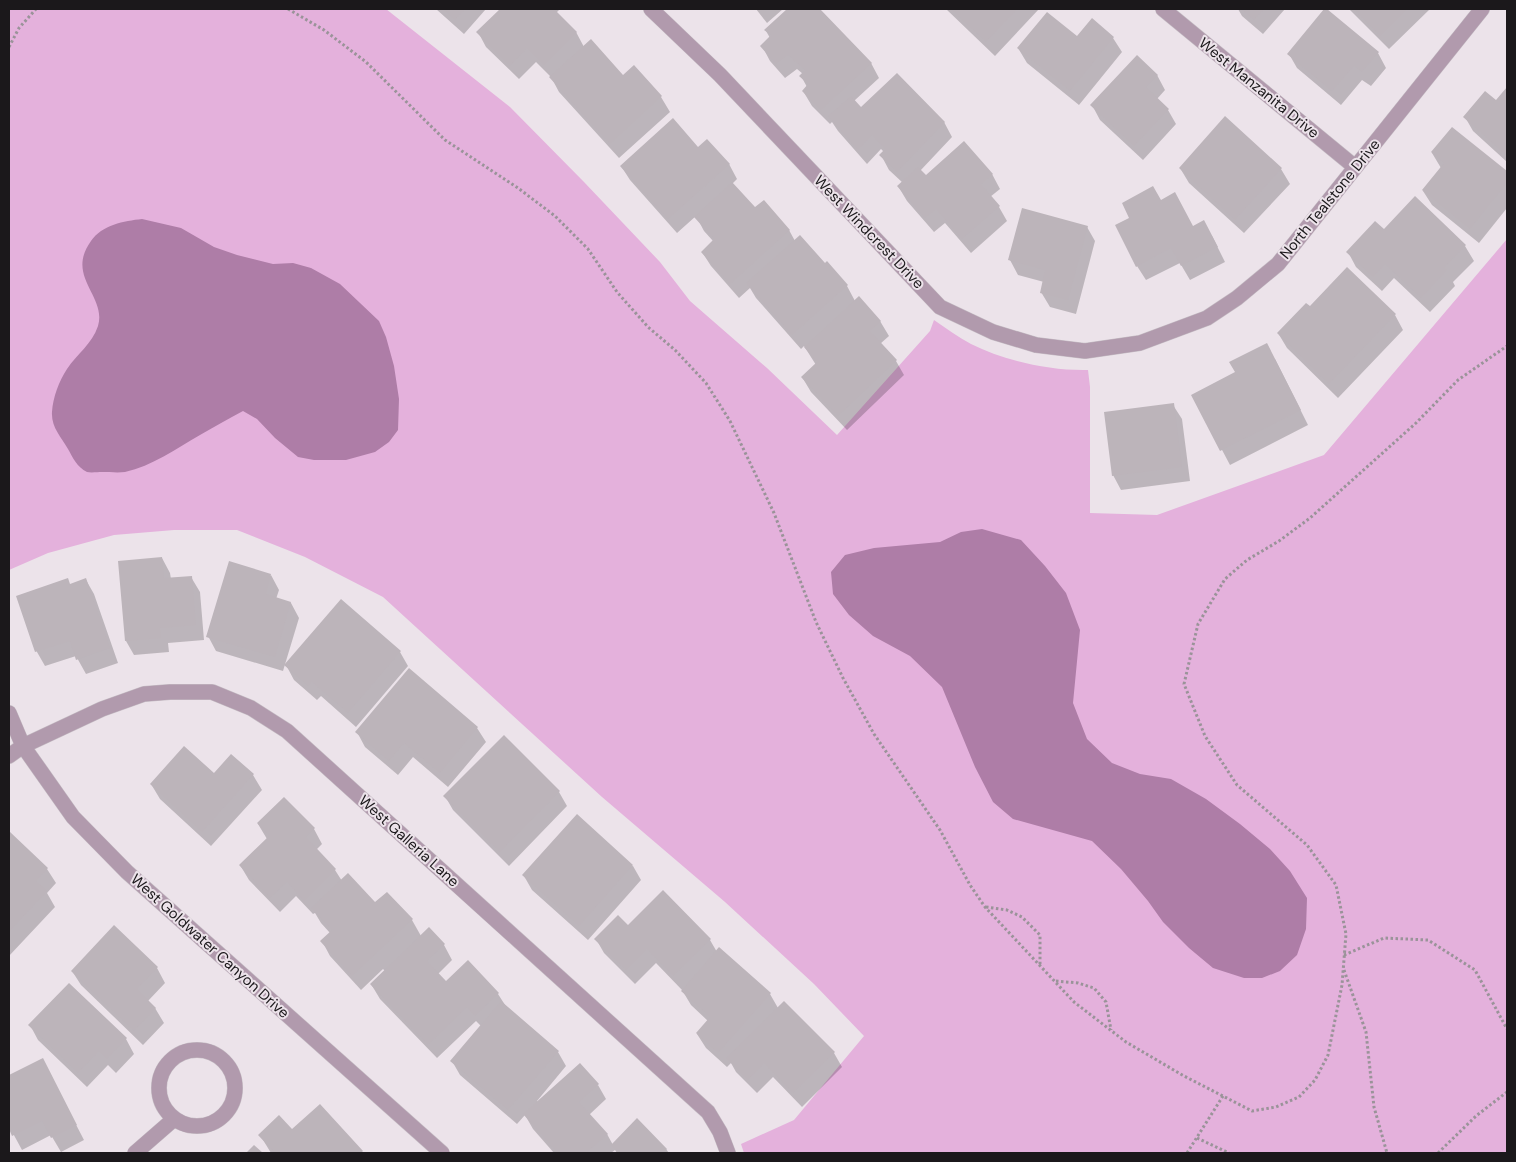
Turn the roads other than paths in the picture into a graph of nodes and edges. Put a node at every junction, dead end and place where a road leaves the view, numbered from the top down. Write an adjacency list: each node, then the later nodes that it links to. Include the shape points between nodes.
1 (651, 9): 5 (street, West Windcrest Drive, via 720,76 940,307 993,332 1036,345 1085,351)
2 (1163, 9): 4 (street, West Manzanita Drive)
3 (1482, 9): 4 (street, North Tealstone Drive)
4 (1355, 167): 5 (street, North Tealstone Drive, via 1278,264 1237,298 1207,318)
5 (1140, 342)
6 (9, 713): 7 (street, West Goldwater Canyon Drive)
7 (23, 746): 8 (street, West Galleria Lane); 11 (street, West Goldwater Canyon Drive, via 73,817 127,872); 12 (street, West Galleria Lane, via 102,709 144,694 212,692 251,708 287,732 708,1112)
8 (9, 756)
9 (174, 1119): 9 (street, via 198,1126 211,1124 230,1108 235,1083 224,1060 213,1053 189,1050 168,1063 159,1086 160,1098); 10 (street)
10 (135, 1153)
11 (442, 1153)
12 (728, 1153)

